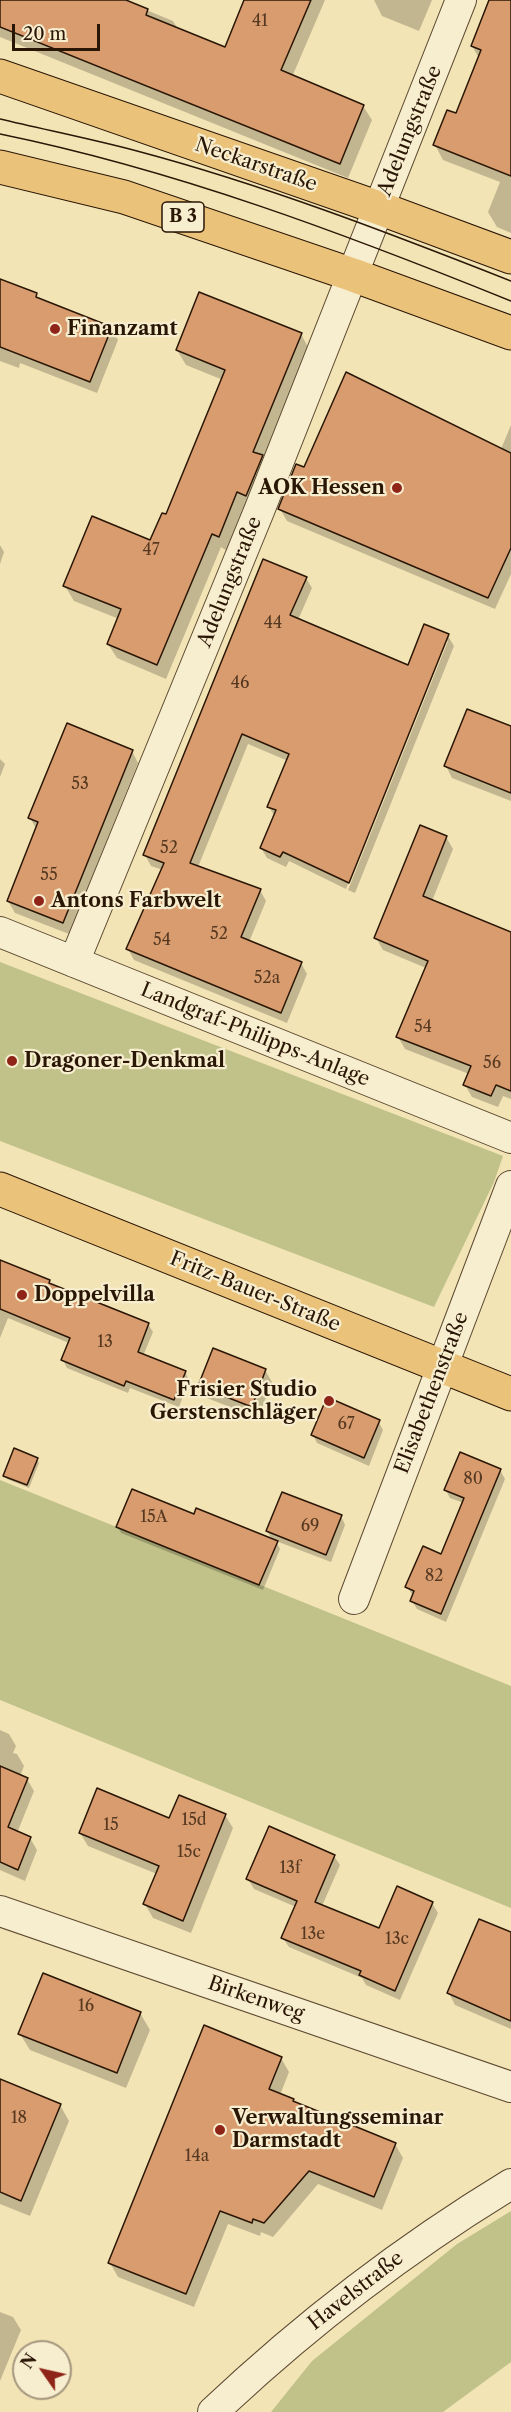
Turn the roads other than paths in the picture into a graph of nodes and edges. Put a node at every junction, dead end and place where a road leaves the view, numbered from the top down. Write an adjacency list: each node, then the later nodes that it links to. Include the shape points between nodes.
1 (461, 0): 4 (street, Adelungstraße)
2 (0, 76): 4 (main road, Neckarstraße)
3 (0, 166): 6 (main road, B 3, via 124,197)
4 (379, 207): 5 (main road, Neckarstraße); 6 (street, Adelungstraße)
5 (511, 257)
6 (354, 275): 7 (main road, B 3); 9 (street, Adelungstraße)
7 (511, 333)
8 (0, 932): 9 (street, Landgraf-Philipps-Anlage)
9 (74, 962): 10 (street, Landgraf-Philipps-Anlage)
10 (511, 1138)
11 (511, 1186): 13 (street, Elisabethenstraße)
12 (0, 1189): 13 (main road, Fritz-Bauer-Straße)
13 (442, 1367): 14 (main road, Fritz-Bauer-Straße); 15 (street, Elisabethenstraße)
14 (511, 1394)
15 (354, 1599)
16 (0, 1911): 17 (street, Birkenweg)
17 (511, 2087)
18 (511, 2184): 19 (street, Havelstraße, via 364,2283)
19 (213, 2412)

